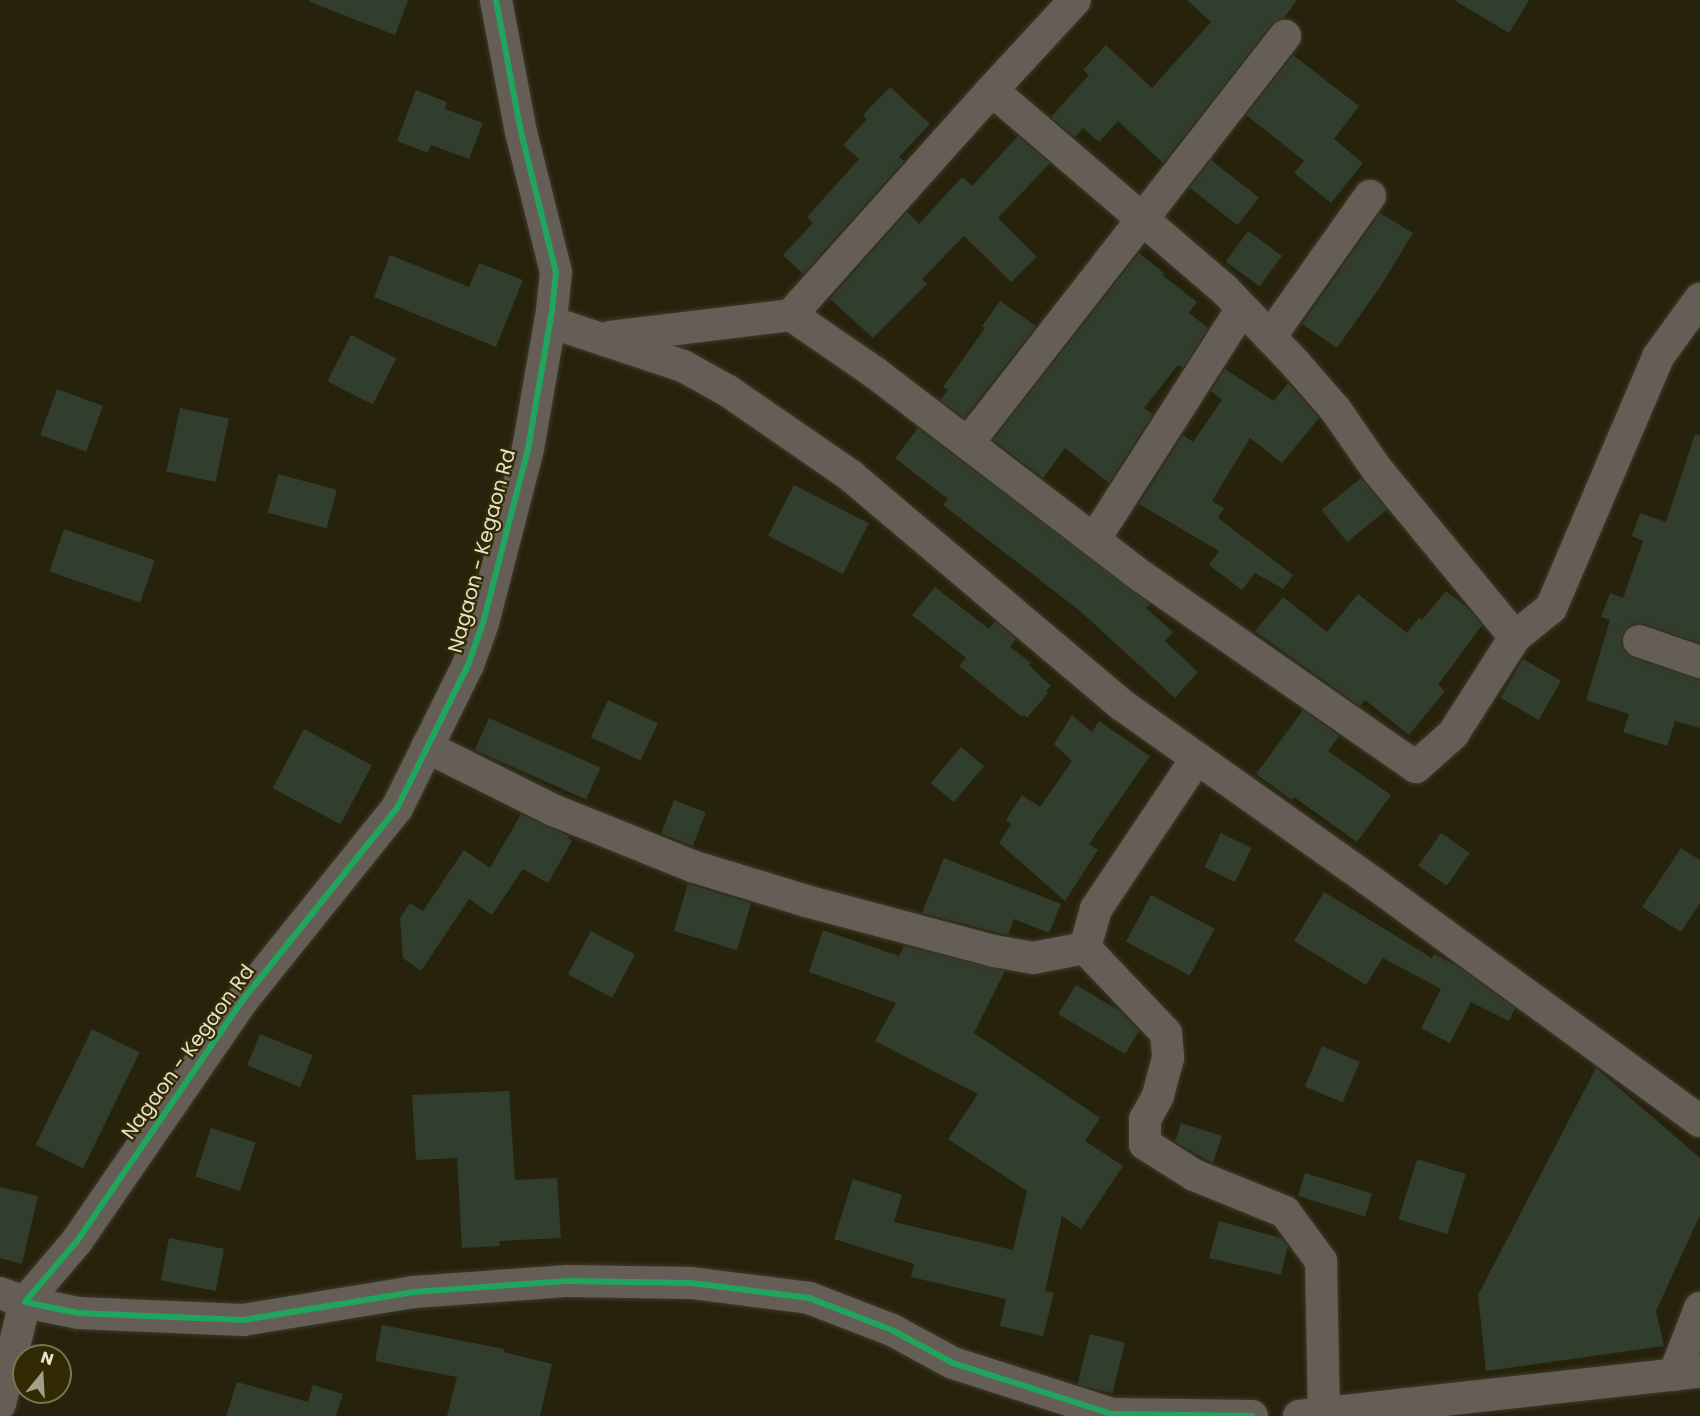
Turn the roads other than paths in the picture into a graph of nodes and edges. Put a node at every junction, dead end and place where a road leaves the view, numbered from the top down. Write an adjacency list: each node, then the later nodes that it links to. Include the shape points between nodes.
1 (496, 0): 10 (street, Nagaon - Kegaon Rd, via 521,132 556,272)
2 (1075, 0): 4 (street)
3 (1285, 36): 6 (street)
4 (992, 90): 6 (street); 9 (street)
5 (1370, 196): 11 (street)
6 (1142, 219): 8 (street); 13 (street)
7 (1700, 299): 15 (street, via 1658,357 1551,608)
8 (1242, 309): 11 (street); 14 (street)
9 (791, 315): 12 (street); 13 (street)
10 (550, 322): 12 (street); 18 (street, Nagaon - Kegaon Rd, via 528,449 483,623 468,665)
11 (1270, 337): 15 (street, via 1335,409 1378,471)
12 (602, 338): 19 (street, via 682,366 728,391 851,476 1122,705)
13 (968, 443): 14 (street)
14 (1094, 540): 15 (street, via 1416,767 1453,734)
15 (1515, 637)
16 (1639, 641): 17 (street)
17 (1700, 662)
18 (427, 747): 20 (street, via 553,810 695,867 806,901 1033,958); 22 (street, Nagaon - Kegaon Rd, via 397,808 244,998 84,1232)
19 (1197, 758): 20 (street, via 1096,909); 21 (street)
20 (1085, 948): 26 (street, via 1166,1033 1168,1058 1158,1096 1145,1119 1145,1144 1194,1175 1285,1212 1321,1261)
21 (1700, 1121)
22 (12, 1297): 25 (street); 27 (street, via 78,1313 243,1320 414,1292 566,1281 691,1283 809,1298 892,1330 953,1364 1112,1414)
23 (1700, 1308): 24 (street)
24 (1687, 1373): 26 (street)
25 (0, 1404)
26 (1312, 1415)
27 (1252, 1416)

